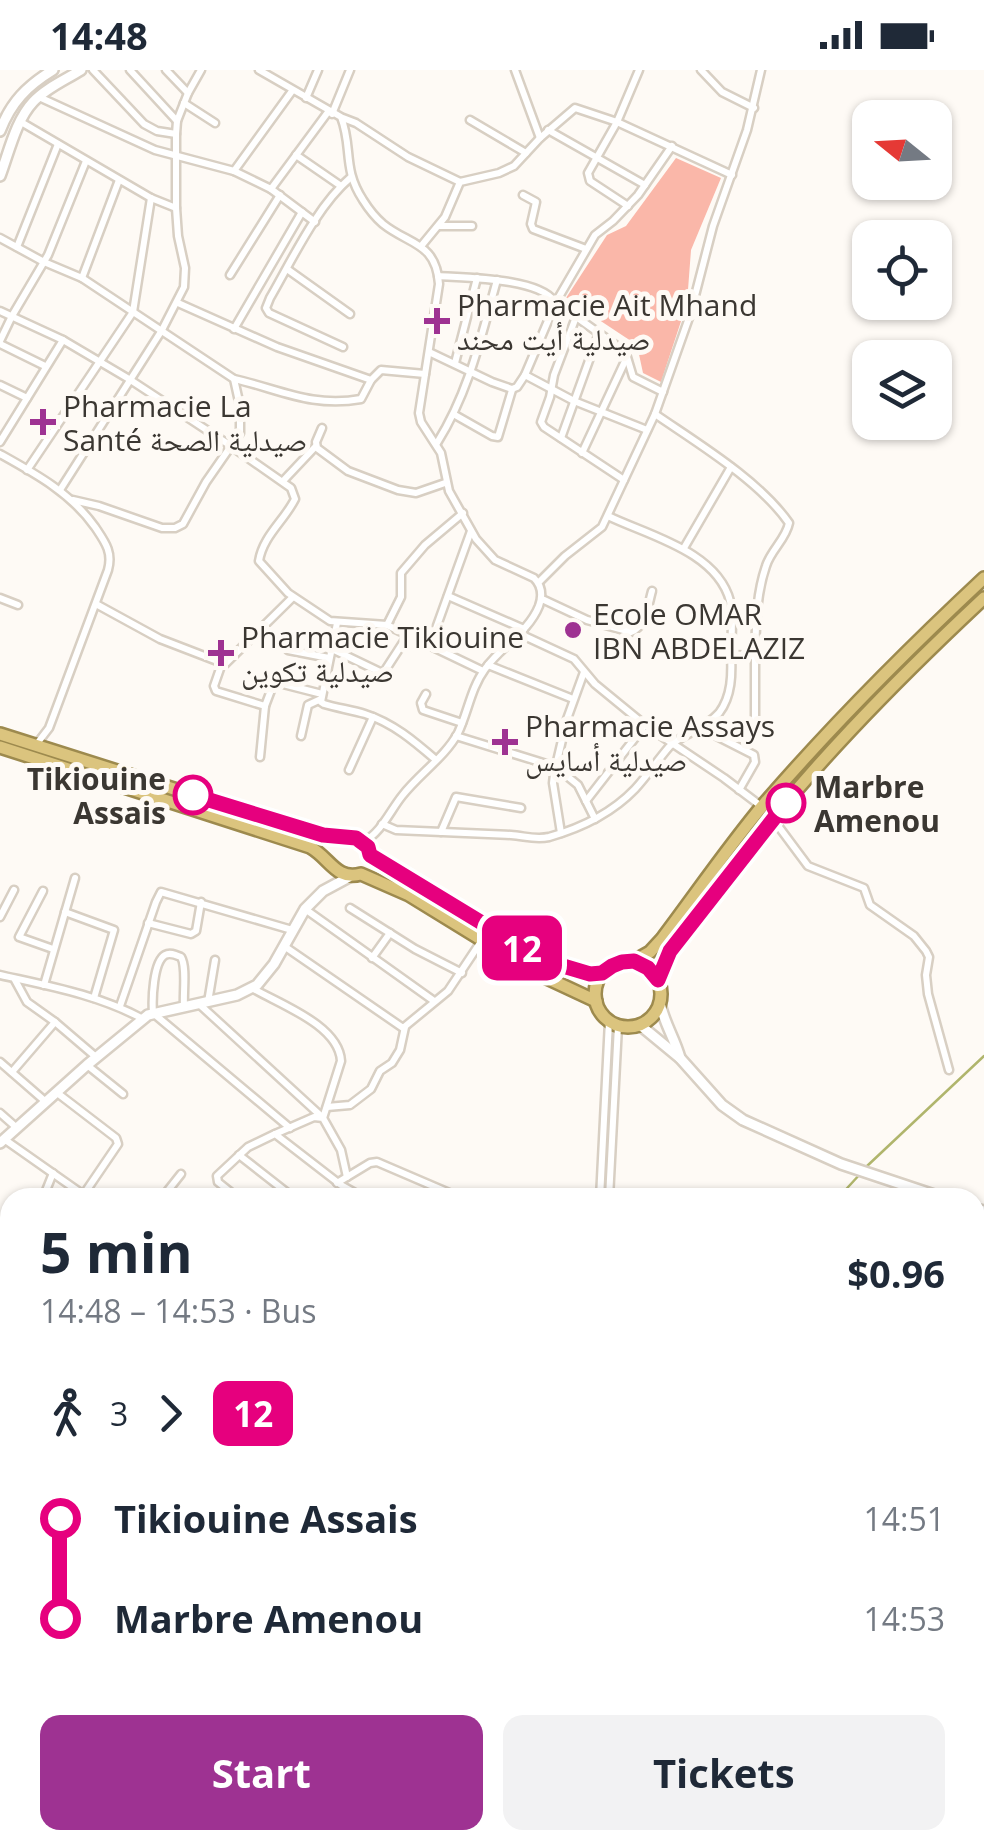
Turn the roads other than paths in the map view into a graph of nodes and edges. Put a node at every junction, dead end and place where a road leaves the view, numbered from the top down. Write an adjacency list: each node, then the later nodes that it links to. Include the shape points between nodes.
1 (53, 70): 26 (street, via 19,96)
2 (81, 70): 16 (street)
3 (94, 70): 28 (street, via 144,124)
4 (130, 70): 22 (street)
5 (166, 70): 15 (street)
6 (201, 70): 15 (street)
7 (260, 70): 14 (street)
8 (318, 70): 17 (street)
9 (350, 70): 20 (street)
10 (514, 70): 29 (street)
11 (639, 70): 25 (street)
12 (700, 70): 19 (street, via 722,92)
13 (761, 70): 19 (street)
14 (292, 91): 17 (street); 37 (street)
15 (188, 93): 18 (street)
16 (39, 97): 23 (street); 32 (street)
17 (306, 98): 20 (street)
18 (184, 103): 22 (street); 24 (street)
19 (754, 108): 38 (street)
20 (334, 114): 34 (street); 40 (street, via 345,129); 42 (street)
21 (470, 120): 33 (street)
22 (178, 121): 28 (street)
23 (21, 122): 30 (street); 39 (street)
24 (215, 122)
25 (617, 122): 27 (street, via 576,108); 31 (street); 35 (street)
26 (1, 125)
27 (548, 130): 29 (street); 35 (street)
28 (176, 134): 32 (street)
29 (540, 138): 33 (street)
30 (58, 144): 36 (street); 57 (street)
31 (672, 146): 38 (street); 43 (street)
32 (176, 154): 37 (street); 50 (street)
33 (526, 154): 42 (street, via 508,170)
34 (296, 155): 44 (street); 45 (street)
35 (597, 157): 43 (street); 49 (street, via 589,179)
36 (86, 160): 41 (street); 59 (street)
37 (234, 170): 45 (street)
38 (732, 174): 93 (street)
39 (0, 176)
40 (350, 178): 44 (street); 56 (street, via 384,225)
41 (120, 180): 48 (street); 63 (street)
42 (460, 182): 53 (street)
43 (645, 185): 49 (street)
44 (341, 186): 52 (street)
45 (272, 189): 46 (street)
46 (280, 195): 51 (street); 61 (street)
47 (523, 196): 58 (street, via 536,202 533,229)
48 (151, 198): 50 (street); 69 (street)
49 (628, 206): 58 (street)
50 (176, 208): 66 (street, via 186,278)
51 (302, 212): 52 (street); 73 (street)
52 (315, 222): 60 (street)
53 (439, 226): 54 (street); 56 (street)
54 (472, 226)
55 (0, 238): 57 (street)
56 (422, 246): 62 (street)
57 (16, 247): 59 (street)
58 (586, 248): 67 (street)
59 (44, 262): 63 (street); 71 (street)
60 (287, 269): 70 (street); 78 (street, via 267,311)
61 (230, 275)
62 (438, 276): 64 (street); 79 (street)
63 (82, 278): 69 (street)
64 (477, 278): 65 (street); 82 (street)
65 (498, 280): 67 (street, via 542,290); 84 (street)
66 (178, 302): 73 (street); 74 (street)
67 (556, 302): 72 (street); 86 (street)
68 (0, 310): 71 (street)
69 (132, 312): 74 (street); 81 (street)
70 (350, 314)
71 (12, 316): 76 (street); 77 (street)
72 (576, 316): 75 (street); 92 (street)
73 (234, 329): 89 (street)
74 (162, 330): 87 (street); 88 (street)
75 (600, 333): 80 (street); 95 (street)
76 (62, 340): 81 (street); 83 (street)
77 (0, 343): 83 (street)
78 (342, 347)
79 (429, 352): 82 (street); 85 (street)
80 (627, 357): 93 (street, via 633,377); 96 (street)
81 (98, 361): 87 (street); 109 (street)
82 (455, 363): 84 (street)
83 (46, 366): 94 (street)
84 (471, 371): 91 (street); 97 (street)
85 (425, 374): 89 (street, via 385,370); 103 (street, via 419,413)
86 (526, 375): 91 (street); 92 (street)
87 (129, 379): 104 (street); 113 (street)
88 (234, 379): 89 (street, via 288,396 338,401 361,399); 104 (street, via 241,427)
89 (371, 380)
90 (0, 385): 94 (street)
91 (512, 389): 97 (street, via 498,437)
92 (551, 389): 95 (street); 101 (street, via 540,422)
93 (664, 392): 98 (street)
94 (26, 398): 102 (street)
95 (574, 401): 96 (street); 101 (street)
96 (602, 412): 100 (street); 106 (street)
97 (455, 414): 103 (street)
98 (655, 414): 100 (street); 108 (street)
99 (322, 428): 105 (street)
100 (647, 430): 110 (street)
101 (561, 438): 106 (street)
102 (0, 442)
103 (436, 444): 112 (street)
104 (231, 446): 111 (street); 114 (street, via 175,528)
105 (316, 446): 111 (street); 112 (street, via 348,471 398,490 422,492)
106 (582, 453): 110 (street)
107 (0, 454): 109 (street)
108 (730, 468): 118 (street); 137 (street, via 788,522 760,587)
109 (27, 470): 113 (street)
110 (624, 480): 116 (street)
111 (283, 481): 123 (street, via 294,499 259,561)
112 (446, 483): 115 (street)
113 (60, 490): 114 (street)
114 (73, 500): 128 (street, via 110,554)
115 (462, 514): 117 (street); 130 (street, via 401,574 401,597)
116 (608, 516): 118 (street); 120 (street)
117 (471, 531): 120 (street, via 495,560); 122 (street)
118 (684, 548): 136 (street, via 729,598)
119 (984, 578): 165 (highway, via 859,698)
120 (539, 582): 126 (street)
121 (652, 591): 126 (street, via 641,624 631,632)
122 (448, 596): 131 (street); 133 (street)
123 (292, 597): 129 (street); 139 (street)
124 (0, 598): 127 (street)
125 (984, 598): 167 (highway, via 840,739)
126 (541, 599): 131 (street)
127 (18, 604)
128 (96, 604): 139 (street, via 160,640); 149 (street)
129 (336, 623): 130 (street); 134 (street)
130 (387, 625): 132 (street)
131 (522, 632): 140 (street); 141 (street)
132 (408, 635): 133 (street); 134 (street, via 384,672)
133 (430, 645): 140 (street)
134 (330, 648): 138 (street)
135 (288, 650): 138 (street)
136 (732, 656): 137 (street); 150 (street, via 730,692)
137 (755, 656): 157 (street, via 755,717)
138 (330, 658): 143 (street)
139 (222, 663): 145 (street, via 216,691)
140 (486, 668): 144 (street); 147 (street)
141 (584, 671): 144 (street); 148 (street)
142 (426, 694): 147 (street, via 423,710)
143 (321, 696): 145 (street, via 275,682); 146 (street, via 324,704); 152 (street, via 308,705)
144 (573, 699): 161 (street)
145 (265, 706): 159 (street)
146 (373, 717): 160 (street); 162 (street)
147 (462, 724): 153 (street)
148 (645, 725): 154 (street); 164 (street)
149 (50, 728): 155 (street); 158 (street)
150 (702, 728): 154 (street); 157 (street)
151 (0, 734): 155 (highway)
152 (301, 736)
153 (456, 736): 160 (street); 161 (street)
154 (672, 743): 163 (street); 168 (street, via 632,792)
155 (36, 745): 158 (highway)
156 (0, 748): 174 (highway, via 310,846)
157 (746, 750): 163 (street, via 755,762)
158 (55, 751): 172 (highway)
159 (260, 757)
160 (436, 760): 169 (street)
161 (556, 767): 164 (street); 171 (street)
162 (349, 770)
163 (740, 790): 165 (street)
164 (586, 801): 168 (street)
165 (762, 807): 167 (street); 193 (highway, via 662,939)
166 (521, 808): 170 (street, via 456,797)
167 (772, 818): 198 (highway, via 670,951); 217 (street, via 808,866 864,888 870,905 920,942)
168 (595, 819): 171 (street)
169 (382, 824): 170 (street); 173 (street); 173 (street)
170 (441, 832): 171 (street, via 535,839)
171 (561, 833)
172 (346, 838): 173 (highway); 174 (highway, via 332,851)
173 (368, 850): 175 (highway, via 367,869); 195 (highway, via 543,960)
174 (333, 865): 175 (highway); 179 (street)
175 (355, 876): 179 (street); 188 (highway, via 409,895)
176 (75, 878): 183 (street)
177 (14, 890): 184 (street)
178 (43, 891): 190 (street, via 19,938)
179 (323, 891): 182 (street)
180 (201, 902): 185 (street, via 162,892); 185 (street, via 191,934); 186 (street)
181 (350, 908): 187 (street)
182 (305, 909): 186 (street); 191 (street)
183 (65, 912): 190 (street); 201 (street, via 114,930)
184 (0, 917)
185 (148, 923): 206 (street)
186 (292, 930): 189 (street)
187 (390, 933): 191 (street); 194 (street)
188 (483, 940): 194 (street); 202 (highway)
189 (284, 946): 200 (street); 213 (street)
190 (53, 949): 199 (street)
191 (372, 958): 203 (street)
192 (215, 960): 204 (street)
193 (634, 961): 195 (highway); 198 (highway)
194 (462, 973): 203 (street)
195 (602, 973): 202 (highway)
196 (0, 975): 197 (street)
197 (15, 978): 199 (street); 210 (street, via 27,1002)
198 (658, 980): 205 (highway)
199 (44, 986): 201 (street)
200 (252, 988): 204 (street); 222 (street, via 335,1041 341,1060)
201 (94, 998): 206 (street)
202 (596, 1000): 211 (highway)
203 (434, 1001): 213 (street)
204 (203, 1002): 207 (street); 224 (street)
205 (660, 1003): 212 (highway); 214 (street)
206 (120, 1006): 209 (street)
207 (184, 1006): 208 (street); 208 (street, via 186,964 165,955 156,973)
208 (153, 1013): 209 (street); 226 (street)
209 (143, 1019): 215 (street)
210 (56, 1022): 215 (street); 218 (street)
211 (614, 1024): 212 (highway); 243 (street); 244 (street)
212 (640, 1025): 214 (street)
213 (405, 1027): 222 (street, via 396,1058 371,1089 350,1105)
214 (680, 1058): 245 (street, via 722,1105 769,1134)
215 (91, 1061): 219 (street); 220 (street)
216 (0, 1062): 218 (street)
217 (949, 1070)
218 (12, 1072): 221 (street)
219 (56, 1092): 221 (street); 236 (street, via 116,1138)
220 (122, 1094)
221 (46, 1102): 225 (street)
222 (327, 1107): 224 (street)
223 (0, 1112): 225 (street)
224 (322, 1117): 226 (street); 232 (street, via 341,1150)
225 (16, 1128): 228 (street)
226 (290, 1128): 227 (street)
227 (276, 1134): 229 (street); 233 (street)
228 (2, 1141): 230 (street)
229 (239, 1155): 238 (street, via 216,1176); 239 (street)
230 (53, 1173): 234 (street); 235 (street)
231 (181, 1174): 237 (street)
232 (346, 1177): 233 (street); 242 (street, via 380,1163)
233 (339, 1184): 240 (street); 241 (street)
234 (48, 1188)
235 (75, 1188)
236 (91, 1188)
237 (170, 1188)
238 (223, 1188)
239 (281, 1188)
240 (338, 1188)
241 (346, 1188)
242 (436, 1188)
243 (601, 1188)
244 (609, 1188)
245 (914, 1188)

